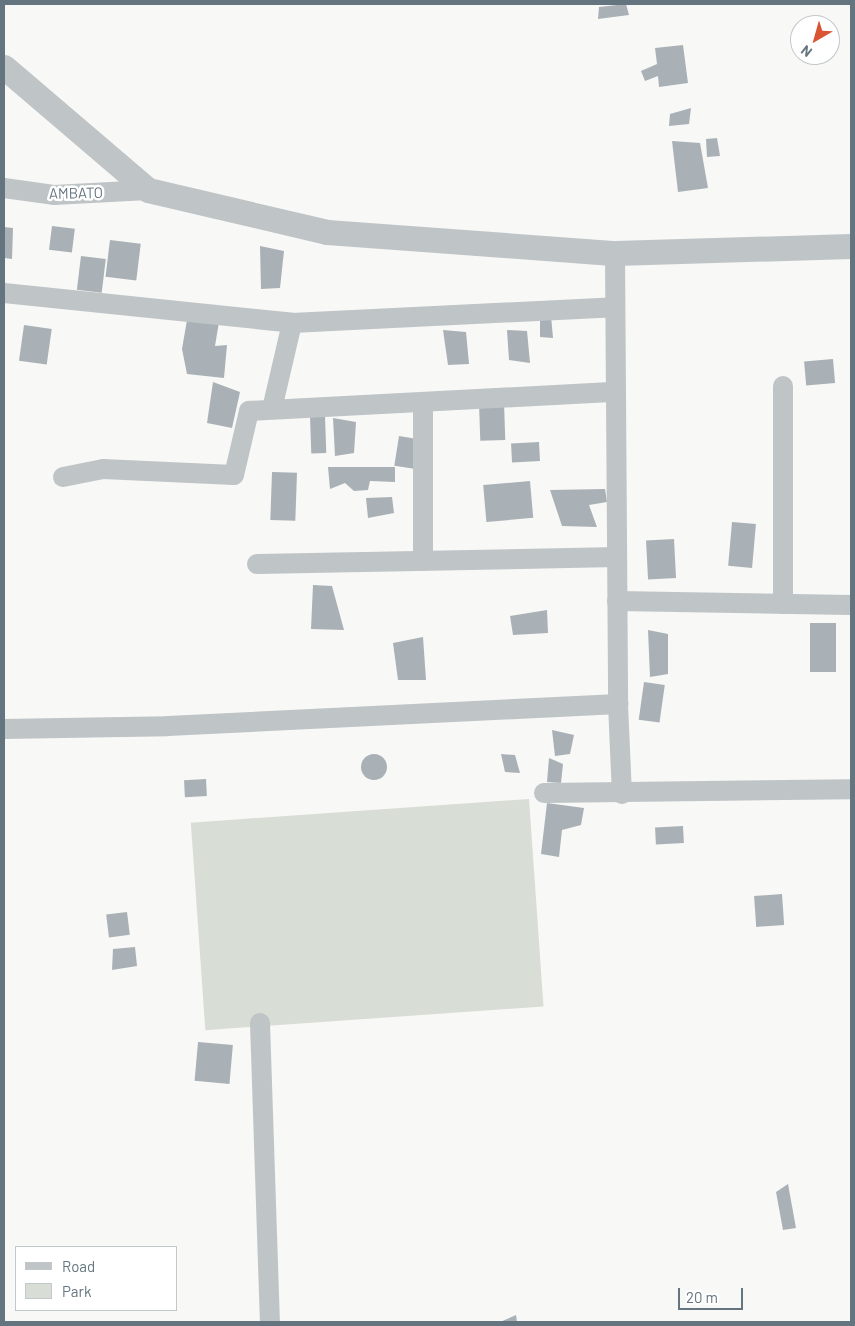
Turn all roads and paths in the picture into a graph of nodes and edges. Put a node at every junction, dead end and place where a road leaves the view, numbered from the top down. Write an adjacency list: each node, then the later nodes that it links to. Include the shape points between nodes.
1 (4, 67): 3 (street)
2 (4, 188): 3 (street, AMBATO, via 54,195)
3 (148, 190): 5 (street, via 327,232)
4 (851, 246): 5 (street)
5 (615, 253): 7 (street)
6 (4, 293): 8 (street)
7 (615, 307): 8 (street); 10 (street)
8 (292, 323): 12 (street)
9 (783, 386): 18 (street)
10 (616, 392): 11 (street); 14 (street)
11 (423, 402): 12 (street); 15 (street)
12 (272, 409): 13 (street, via 250,411 234,475 103,469)
13 (63, 477)
14 (617, 557): 15 (street); 17 (street)
15 (423, 560): 16 (street)
16 (257, 564)
17 (617, 601): 18 (street); 20 (street)
18 (784, 604): 19 (street)
19 (851, 605)
20 (618, 704): 21 (street, via 168,726); 24 (street)
21 (4, 729)
22 (851, 789): 24 (street)
23 (544, 793): 24 (street)
24 (622, 794)
25 (260, 1023): 26 (street)
26 (270, 1322)

